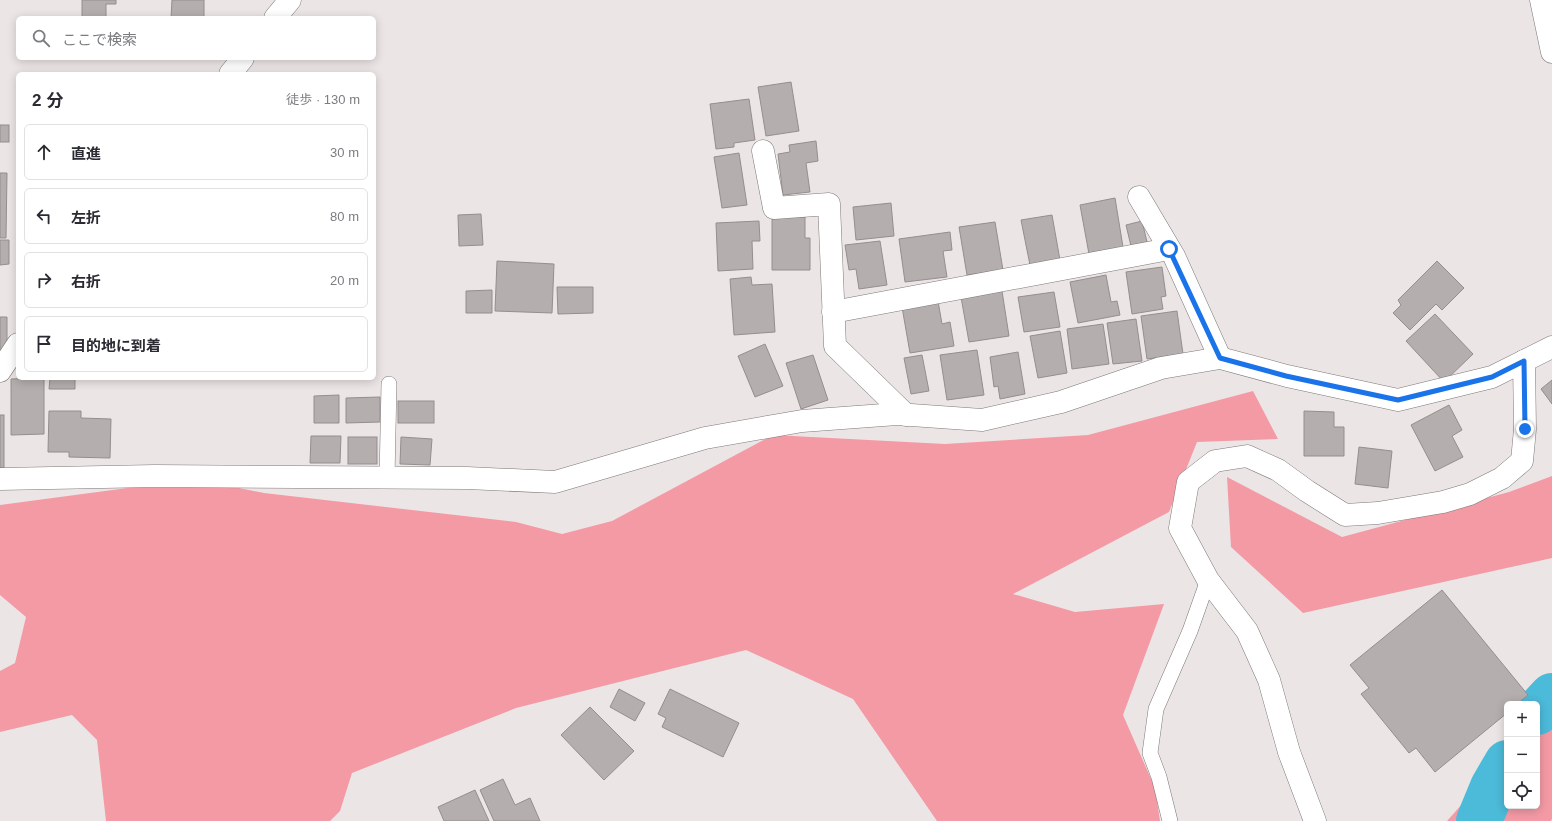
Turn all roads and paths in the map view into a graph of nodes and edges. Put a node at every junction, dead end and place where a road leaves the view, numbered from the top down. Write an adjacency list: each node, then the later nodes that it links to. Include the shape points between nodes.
1 (290, 0): 3 (street)
2 (1540, 0): 4 (street)
3 (277, 16)
4 (1552, 52)
5 (241, 60): 6 (street)
6 (232, 72)
7 (763, 151): 10 (street, via 774,208 829,204)
8 (1139, 197): 9 (street)
9 (1169, 249): 10 (street); 13 (street)
10 (834, 312): 17 (street, via 835,346)
11 (16, 347): 15 (street)
12 (1552, 347): 14 (street)
13 (1220, 358): 14 (street, via 1286,376 1398,400 1492,377); 17 (street, via 1161,368 1061,402 982,420)
14 (1524, 361): 20 (street, via 1525,429 1522,461 1502,478 1470,494 1443,502 1378,513 1344,515 1278,470 1247,456 1215,461 1188,482 1180,528)
15 (0, 371)
16 (389, 384): 18 (lane)
17 (906, 415): 18 (street, via 802,421 705,438 555,482)
18 (387, 478): 19 (street, via 155,476)
19 (0, 479)
20 (1208, 580): 21 (lane, via 1190,631 1156,709 1150,753 1160,777); 22 (street, via 1247,630 1269,680 1289,752)
21 (1170, 821)
22 (1315, 821)

